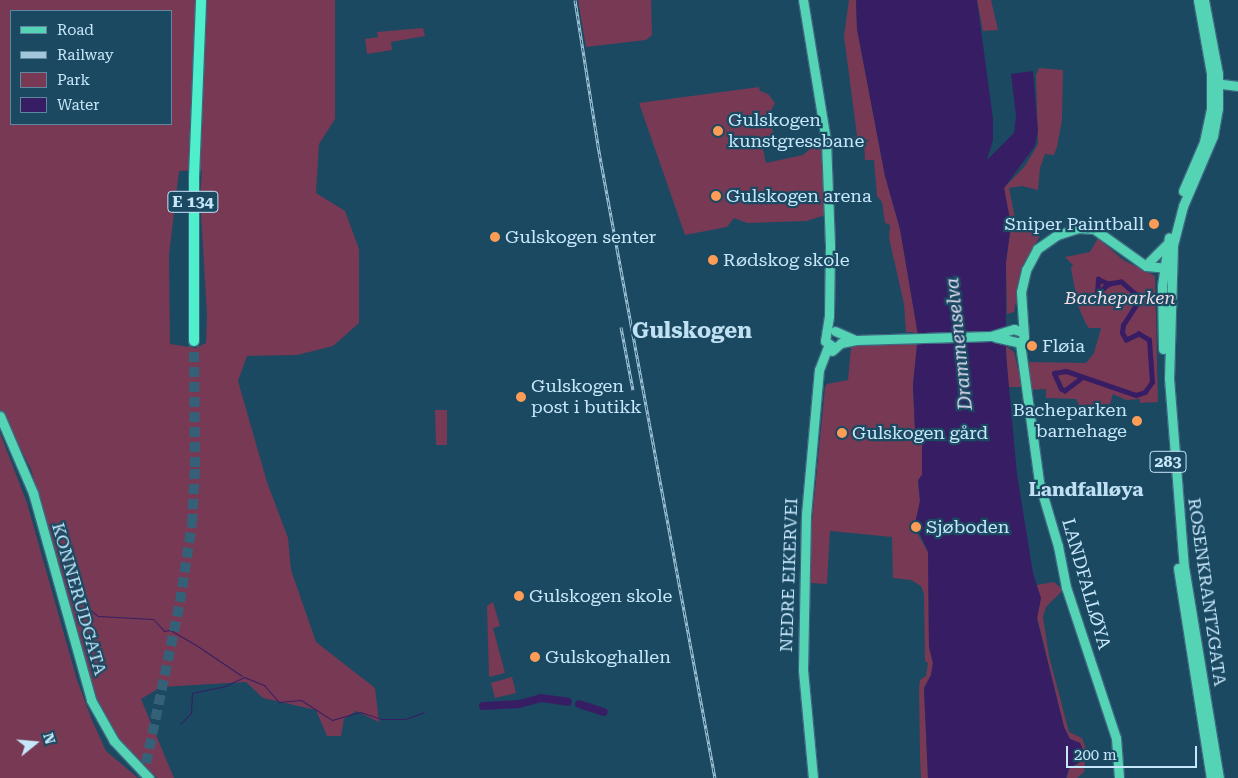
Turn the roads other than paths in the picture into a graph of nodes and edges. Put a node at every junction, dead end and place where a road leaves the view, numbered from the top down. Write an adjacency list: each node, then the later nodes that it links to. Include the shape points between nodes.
1 (203, 0): 12 (highway, E 134, via 193,230)
2 (803, 0): 11 (main road, via 826,141 830,316)
3 (1198, 0): 5 (main road, ROSENKRANTZGATA / 283)
4 (1204, 0): 5 (main road, ROSENKRANTZGATA / 283)
5 (1215, 83): 6 (main road); 7 (main road, ROSENKRANTZGATA / 283, via 1207,132 1182,192); 9 (main road, ROSENKRANTZGATA / 283, via 1218,106 1213,136 1181,212)
6 (1238, 86)
7 (1168, 242): 8 (main road, 283, via 1157,257); 9 (main road, ROSENKRANTZGATA / 283)
8 (1144, 263): 9 (main road); 10 (main road, via 1094,229 1078,228 1060,233 1040,246 1029,264)
9 (1166, 267): 17 (main road, ROSENKRANTZGATA / 283, via 1164,402 1176,554); 18 (main road, ROSENKRANTZGATA / 283, via 1169,378 1179,520)
10 (1012, 334): 11 (main road); 16 (main road, LANDFALLØYA, via 1024,337 1020,343 1039,482 1058,544 1066,586 1117,744)
11 (834, 339): 15 (main road, NEDRE EIKERVEI, via 820,373 806,515 803,659 806,727)
12 (194, 341)
13 (0, 416): 14 (main road, KONNERUDGATA, via 33,493 91,700 114,742)
14 (150, 778)
15 (813, 778)
16 (1119, 778)
17 (1211, 778)
18 (1219, 778)

